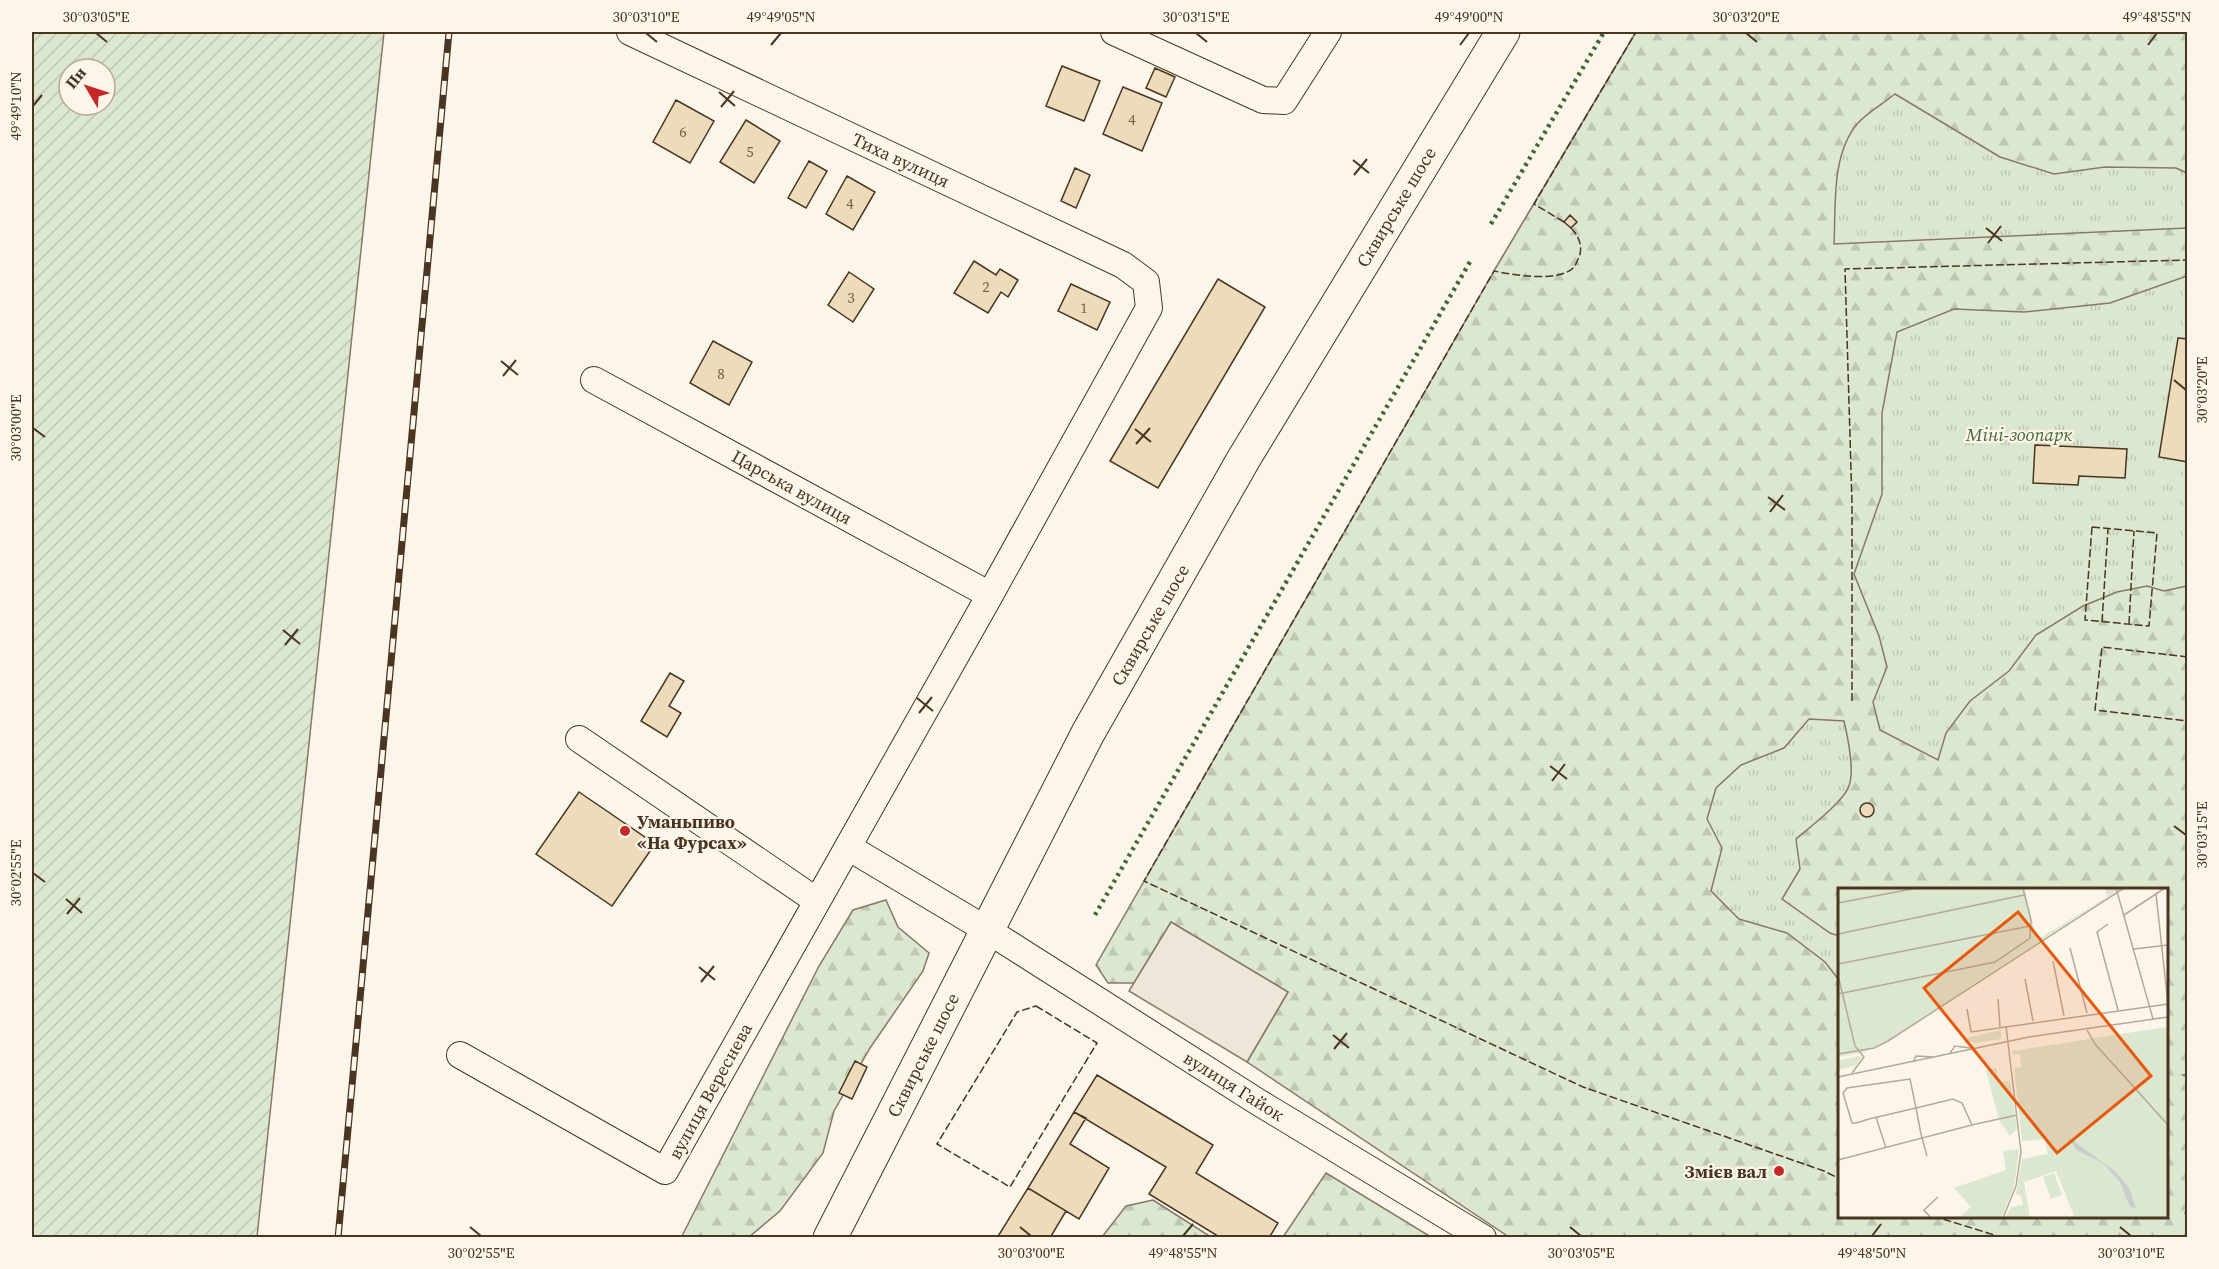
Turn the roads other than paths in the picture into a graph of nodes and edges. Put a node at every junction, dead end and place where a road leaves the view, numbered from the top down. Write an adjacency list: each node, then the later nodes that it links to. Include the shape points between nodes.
1 (630, 32): 6 (street, Тиха вулиця, via 1123,265 1146,282 1149,308)
2 (1114, 32): 3 (street, via 1263,99 1284,101)
3 (1328, 32)
4 (1503, 32): 10 (main road, Сквирське шосе, via 1243,460 1088,733)
5 (594, 380): 6 (street, Царська вулиця)
6 (990, 595): 8 (street)
7 (579, 739): 9 (street)
8 (848, 847): 9 (street); 10 (street, вулиця Гайок)
9 (817, 901): 11 (street, вулиця Вереснева, via 665,1171)
10 (987, 930): 12 (main road, Сквирське шосе); 13 (street, вулиця Гайок, via 1258,1102)
11 (460, 1055)
12 (830, 1238)
13 (1483, 1238)

